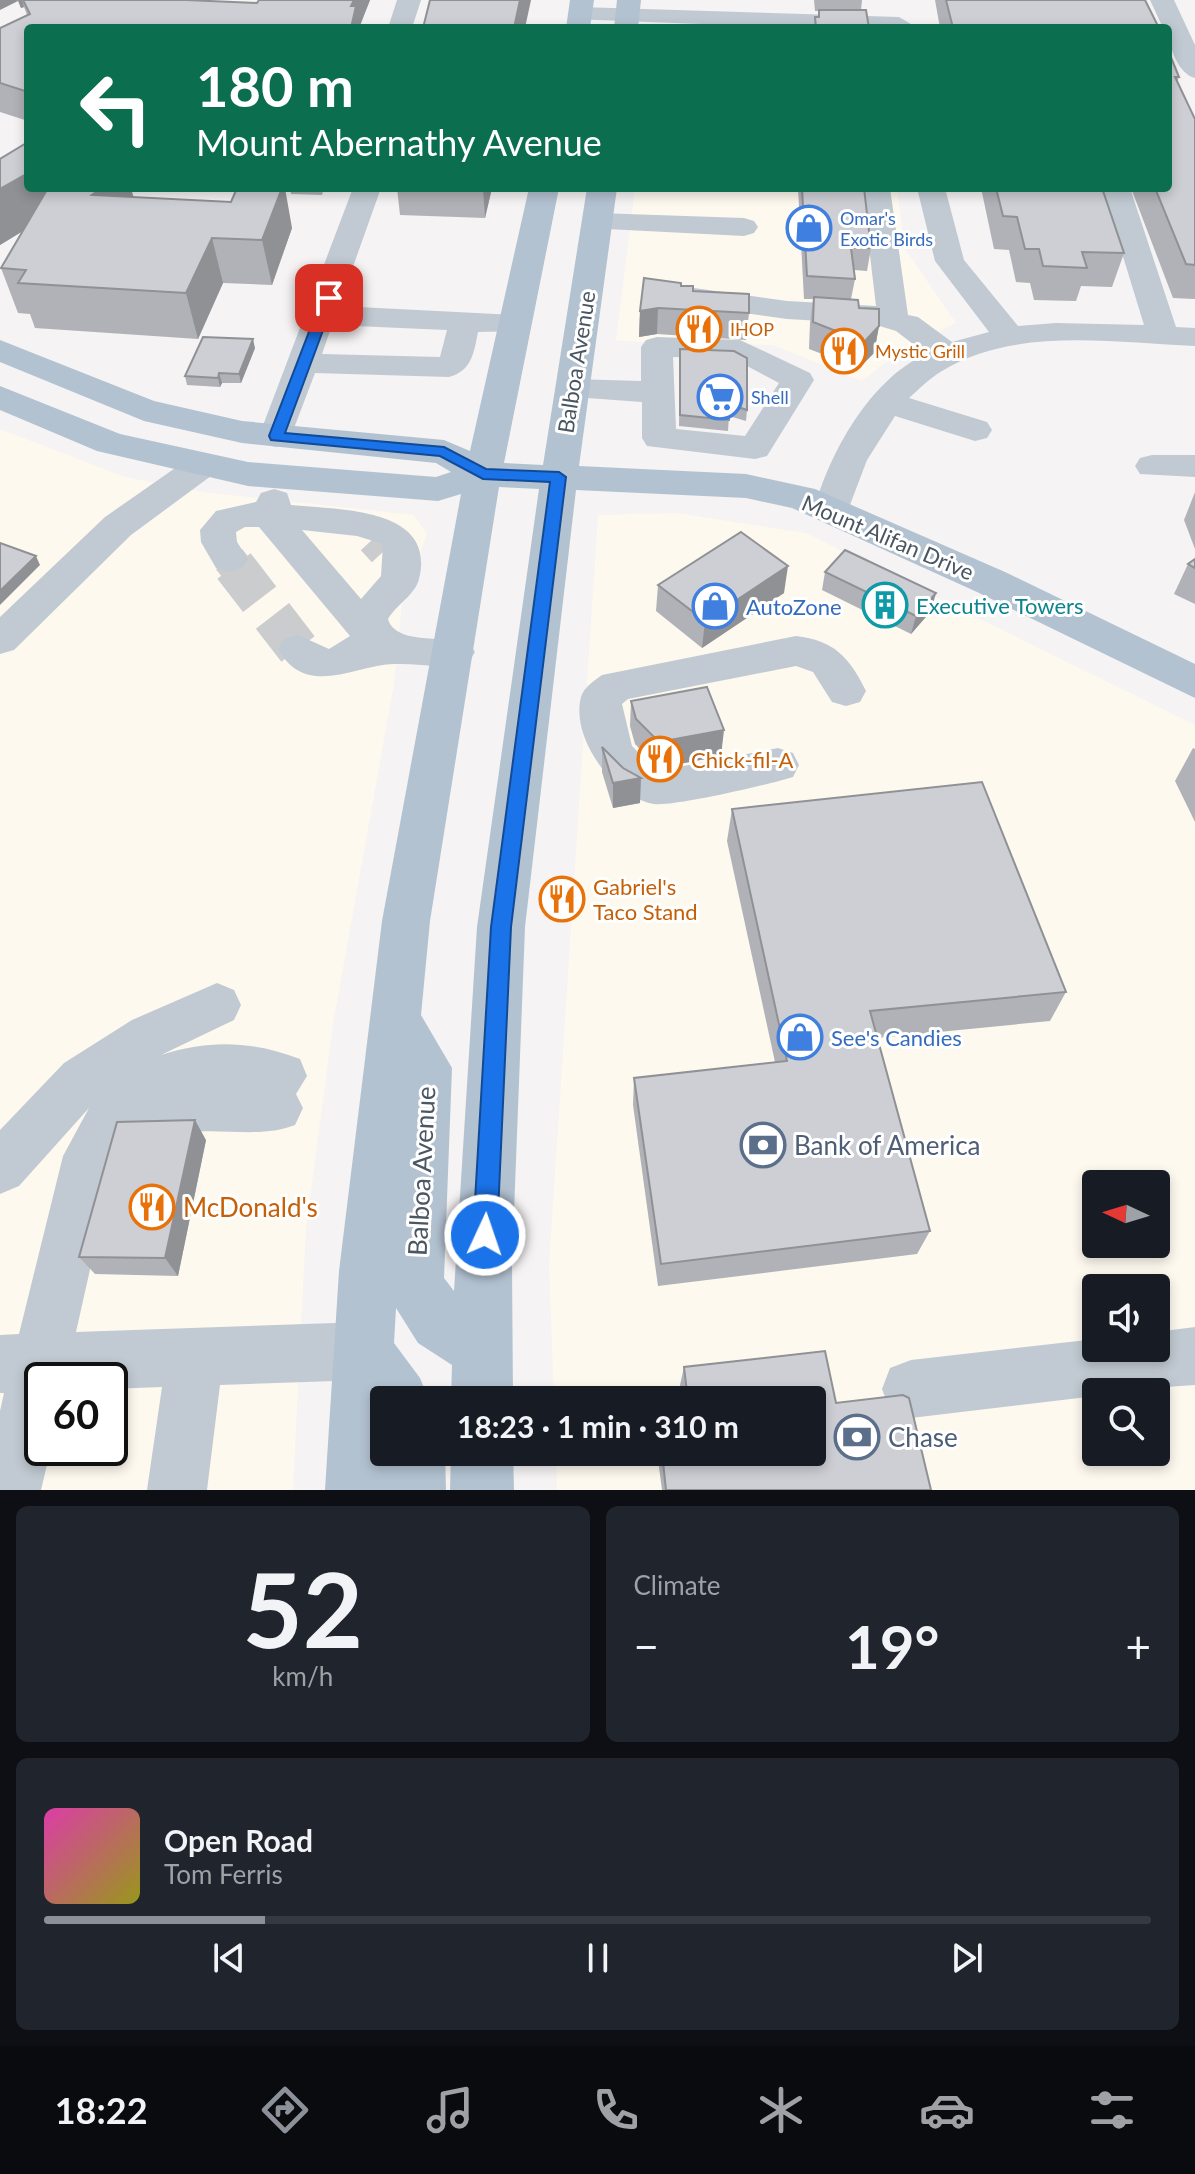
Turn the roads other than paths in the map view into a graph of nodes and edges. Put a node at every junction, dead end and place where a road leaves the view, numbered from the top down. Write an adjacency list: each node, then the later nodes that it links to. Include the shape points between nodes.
1 (409, 0): 8 (street)
2 (1162, 0): 9 (street)
3 (783, 10): 4 (street); 6 (street)
4 (839, 11): 7 (street)
5 (580, 14): 6 (street)
6 (628, 14)
7 (898, 17)
8 (401, 24)
9 (1195, 71)
10 (366, 192): 19 (street)
11 (543, 192): 23 (main road, Balboa Avenue)
12 (601, 192): 16 (main road, Balboa Avenue)
13 (877, 192): 21 (street)
14 (932, 192): 24 (street, via 950,261)
15 (1118, 192): 25 (street)
16 (597, 222): 17 (street); 30 (main road, Balboa Avenue)
17 (744, 227)
18 (673, 296): 21 (street)
19 (323, 315): 20 (street); 28 (street)
20 (358, 317): 22 (street); 29 (street)
21 (893, 320): 27 (street, via 907,324)
22 (464, 322): 23 (street); 29 (street, via 457,358 449,367)
23 (515, 324): 40 (main road, Balboa Avenue)
24 (1008, 335): 25 (street); 27 (street)
25 (1179, 336)
26 (0, 350): 35 (main road, via 144,410)
27 (948, 355): 33 (street, via 928,364)
28 (306, 363): 29 (street); 35 (street)
29 (344, 364)
30 (572, 389): 31 (street); 42 (main road, Balboa Avenue)
31 (658, 392): 36 (street, via 659,438); 36 (street, via 657,347 740,350 763,359 798,380)
32 (0, 397): 37 (main road, via 110,443)
33 (884, 401): 34 (street); 44 (street, via 839,476)
34 (975, 430)
35 (276, 436): 40 (main road, via 444,452)
36 (755, 448): 43 (street)
37 (203, 465): 41 (main road); 47 (street, via 118,526)
38 (1152, 466): 39 (street)
39 (1195, 466)
40 (483, 474): 41 (main road, via 438,489); 42 (main road, Mount Alifan Drive); 50 (main road, Balboa Avenue)
41 (283, 477): 45 (street)
42 (559, 477): 43 (main road, Mount Alifan Drive); 62 (main road, Balboa Avenue, via 501,927)
43 (746, 486): 44 (main road, Mount Alifan Drive)
44 (832, 510): 51 (main road, Mount Alifan Drive)
45 (269, 515): 46 (street, via 242,514 225,520 218,530 219,542); 48 (street, via 356,619); 48 (street, via 382,545 378,602 369,619)
46 (229, 559)
47 (0, 640)
48 (372, 648): 49 (street, via 336,664 315,662); 50 (street)
49 (298, 649)
50 (455, 652): 55 (main road, Balboa Avenue, via 406,921)
51 (1195, 682)
52 (846, 691): 53 (street, via 835,668 814,652 796,651 616,686 601,698 601,713 620,766 644,786)
53 (778, 765)
54 (217, 1005): 56 (street, via 149,1036 82,1080)
55 (395, 1018): 57 (main road, Balboa Avenue); 62 (main road, Balboa Avenue, via 426,1068 415,1285)
56 (0, 1168)
57 (364, 1351): 59 (street); 63 (main road); 70 (main road, Balboa Avenue)
58 (1195, 1356): 64 (street)
59 (195, 1357): 60 (street); 69 (street)
60 (63, 1362)
61 (37, 1363): 61 (street, via 89,1156 103,1129 121,1107 169,1074 199,1066 265,1069 280,1092 247,1083 172,1088 137,1118 122,1138)
62 (482, 1374)
63 (388, 1386)
64 (911, 1389)
65 (24, 1426): 68 (street)
66 (414, 1466): 71 (main road)
67 (482, 1466): 72 (main road)
68 (11, 1490)
69 (177, 1490)
70 (357, 1490)
71 (414, 1490)
72 (482, 1490)

